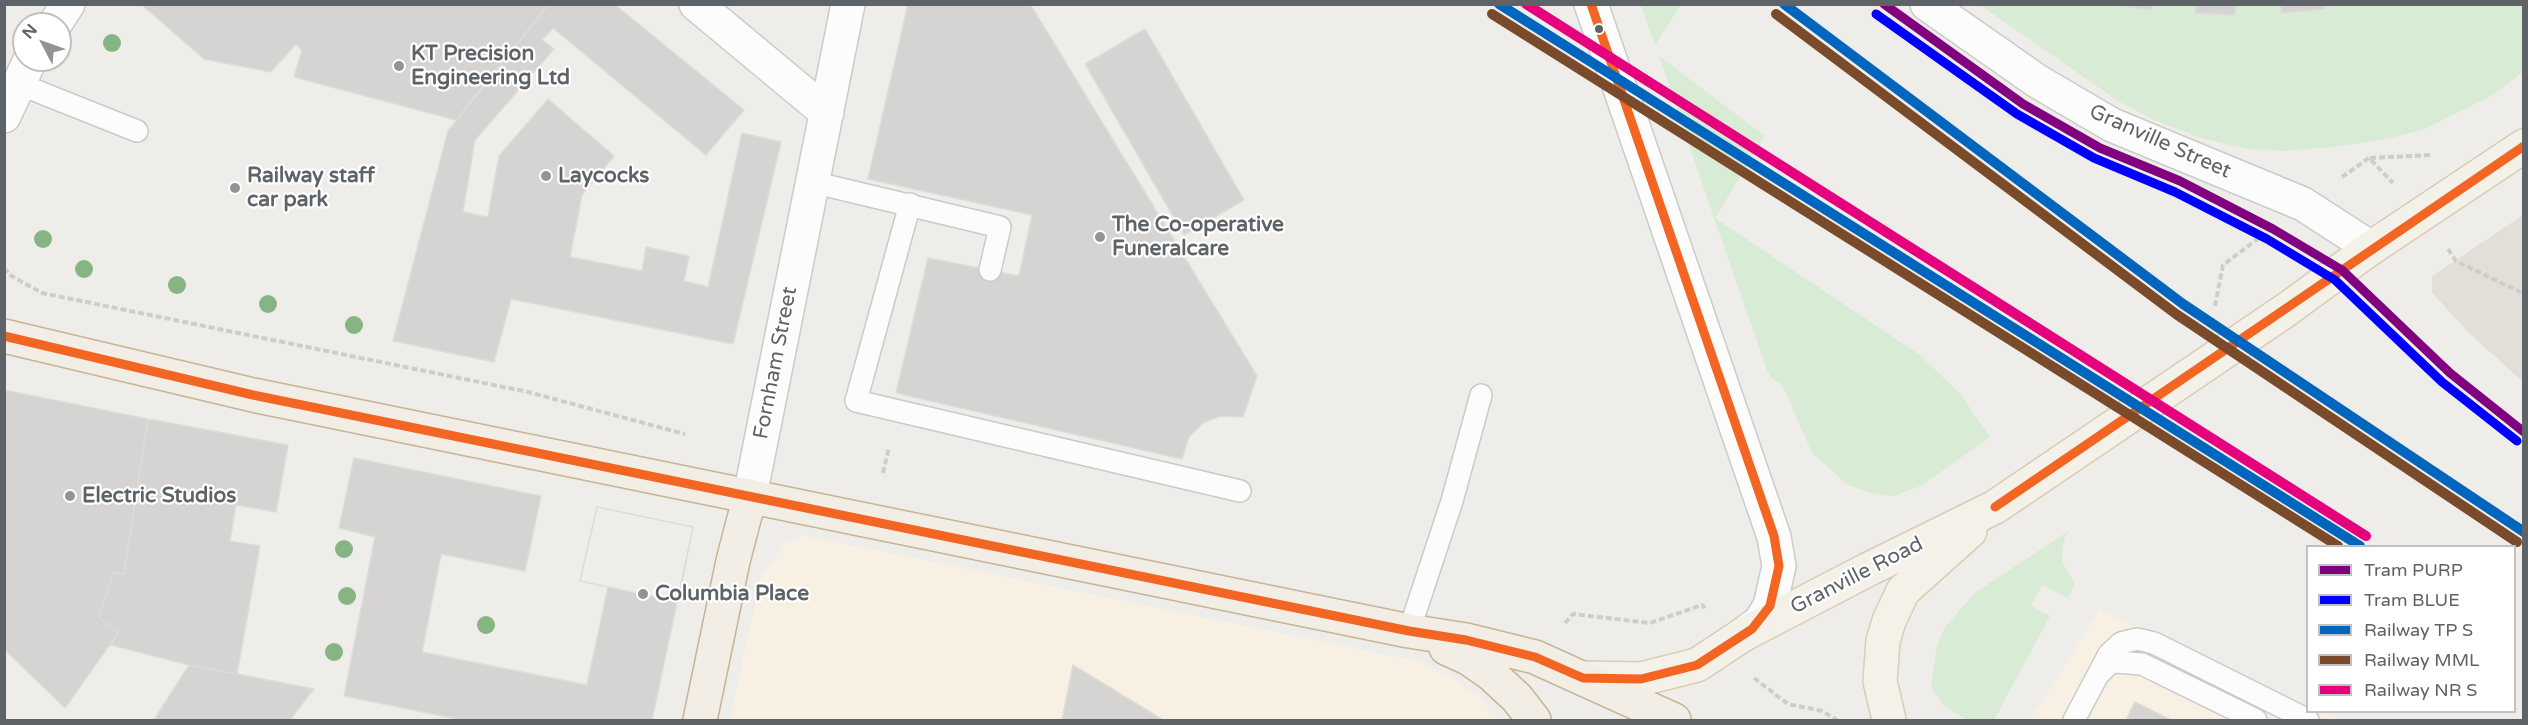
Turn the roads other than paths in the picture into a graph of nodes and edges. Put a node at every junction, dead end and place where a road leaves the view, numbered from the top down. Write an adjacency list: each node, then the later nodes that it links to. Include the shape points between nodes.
1 (696, 4): 6 (main road)
2 (848, 4): 6 (main road, Fornham Street)
3 (1591, 4): 20 (main road, via 1774,537 1779,566 1770,606 1760,622)
4 (1927, 4): 12 (main road, Granville Street, via 2037,81 2112,125 2303,204)
5 (25, 72): 7 (main road); 8 (lane)
6 (827, 113): 10 (main road, Fornham Street)
7 (4, 116)
8 (137, 131)
9 (2523, 146): 12 (main road, Granville Road)
10 (812, 182): 11 (lane); 17 (main road, Fornham Street)
11 (910, 204): 13 (lane, via 1000,227); 16 (lane, via 856,401 956,417)
12 (2371, 248): 18 (main road, Granville Road)
13 (990, 270)
14 (4, 336): 17 (highway, via 253,395)
15 (1481, 395): 19 (lane, via 1452,501)
16 (1240, 491)
17 (750, 496): 19 (highway); 23 (highway, Fornham Street)
18 (1995, 507): 20 (main road, Granville Road); 26 (main road, Granville Road, via 1904,591 1895,607 1883,641 1880,681)
19 (1408, 631): 22 (highway, via 1535,657); 24 (highway, via 1476,664 1517,698)
20 (1737, 639): 22 (main road, Granville Road, via 1697,665 1641,679)
21 (2097, 676): 27 (lane); 28 (lane, via 2115,662 2142,664); 29 (lane, via 2117,646 2143,640)
22 (1583, 678): 25 (highway)
23 (700, 720)
24 (1534, 720)
25 (1674, 720)
26 (1889, 720)
27 (2074, 720)
28 (2256, 720)
29 (2308, 720)

